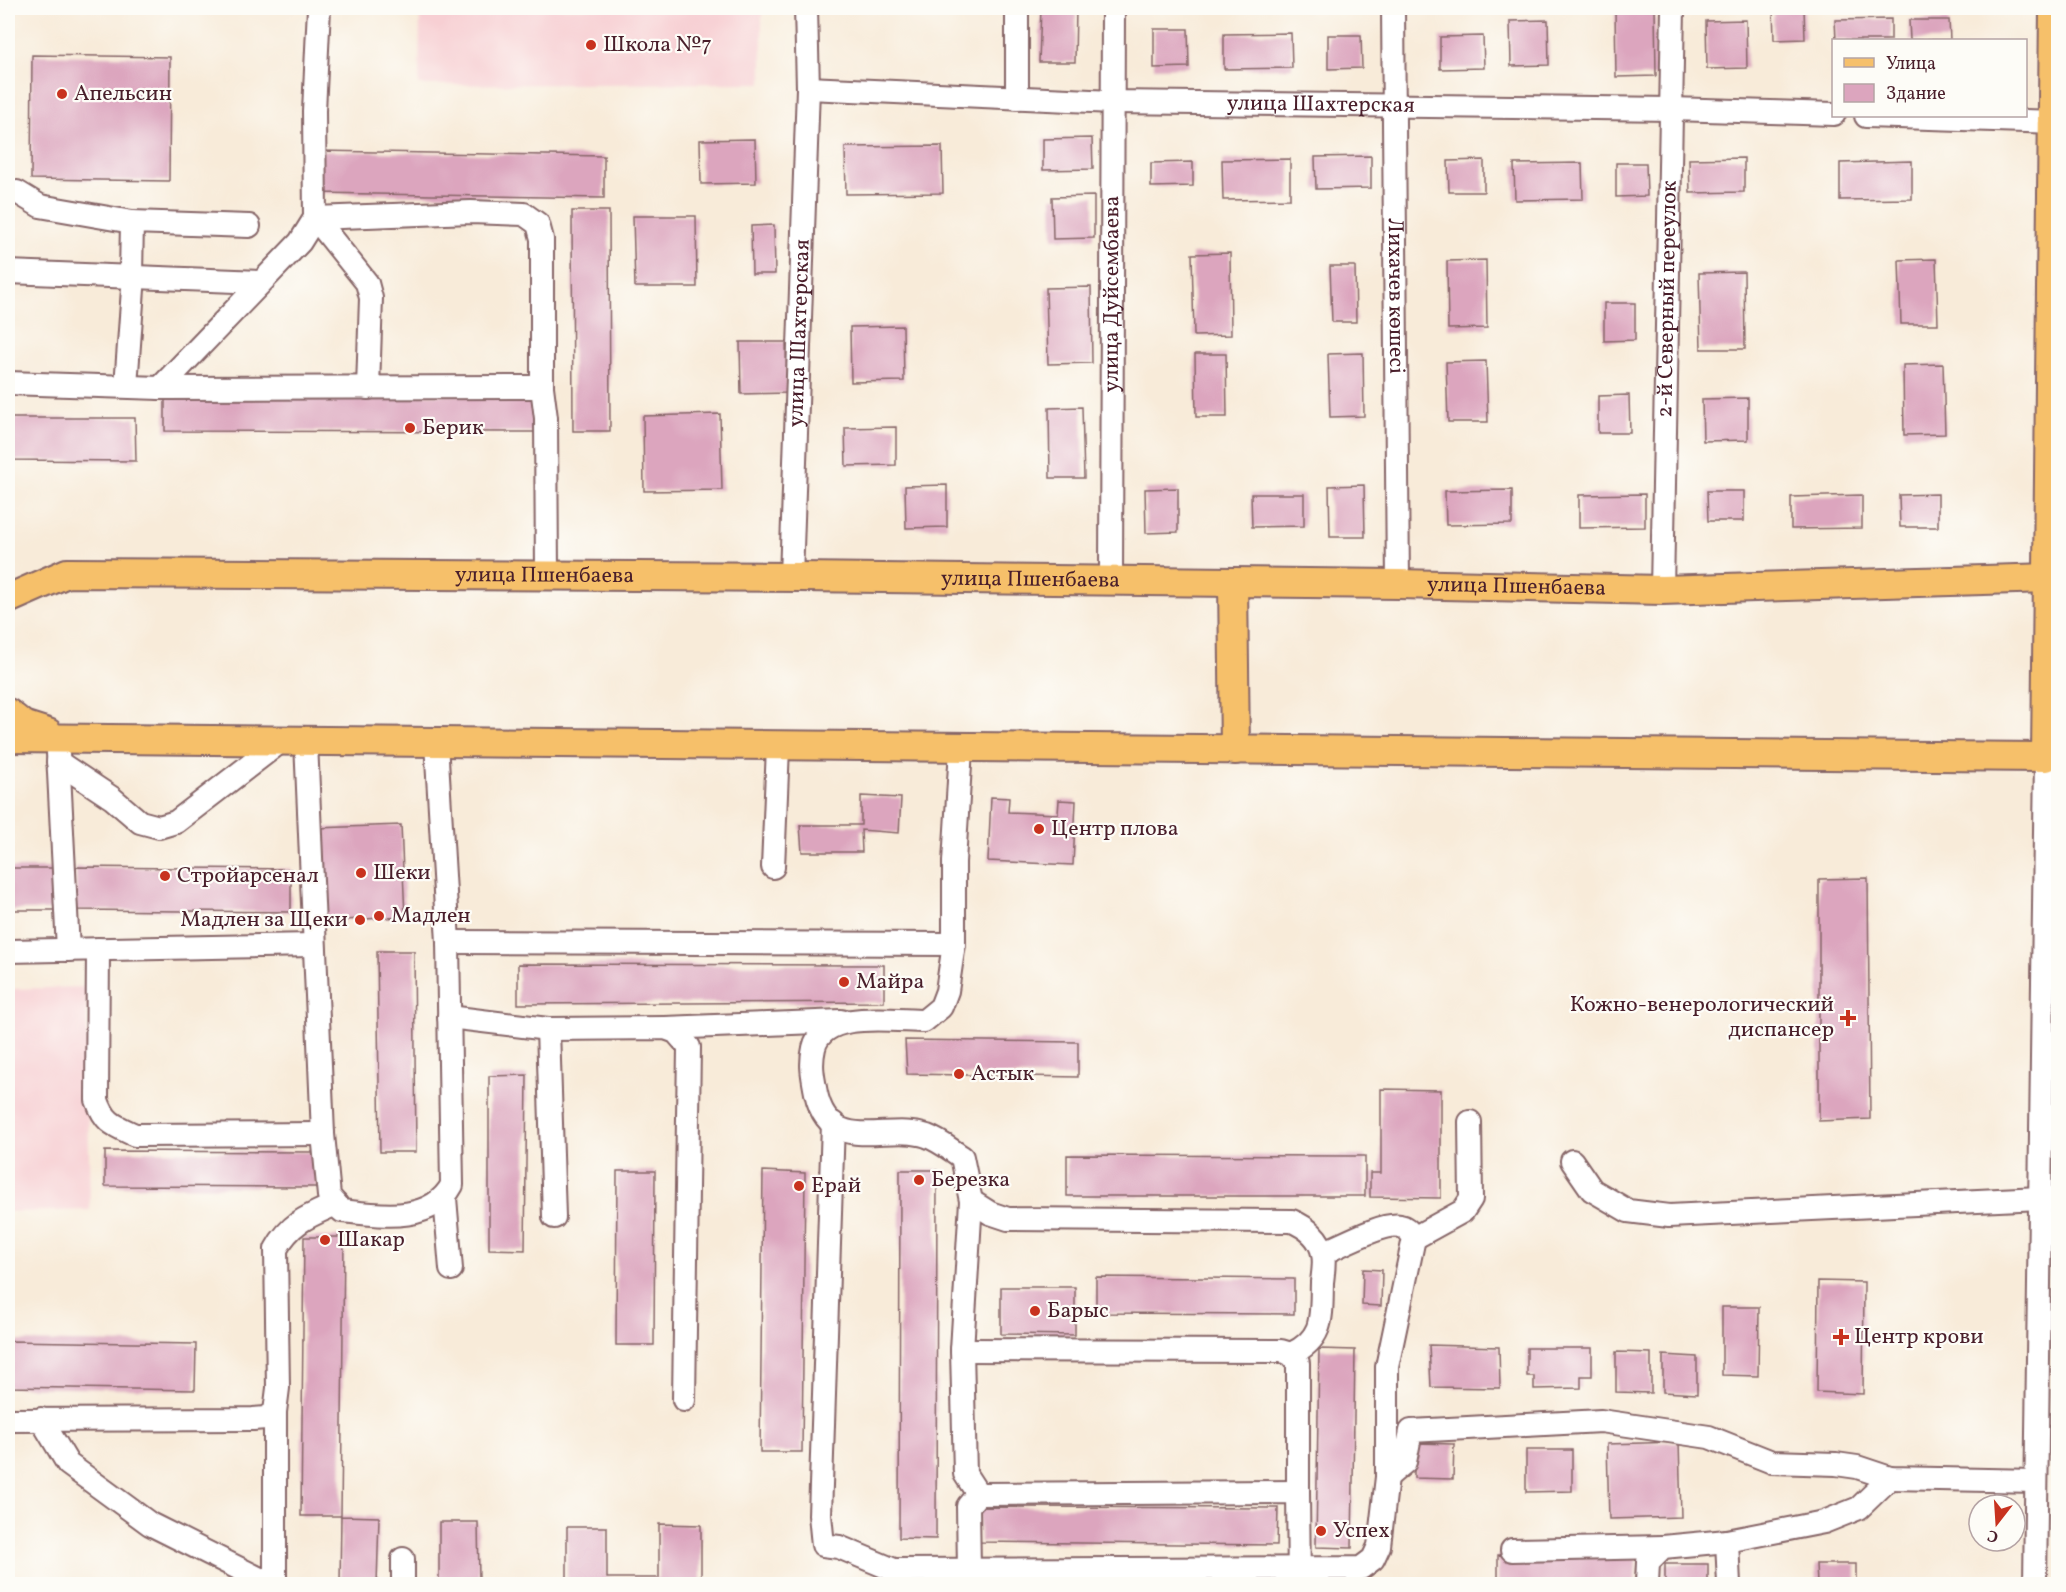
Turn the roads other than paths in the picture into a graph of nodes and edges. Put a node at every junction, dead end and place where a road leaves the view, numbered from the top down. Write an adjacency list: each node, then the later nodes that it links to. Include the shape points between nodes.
1 (319, 8): 17 (street, via 314,111)
2 (806, 8): 8 (street, улица Шахтерская)
3 (1017, 8): 9 (street)
4 (1113, 8): 10 (street, улица Дуйсембаева)
5 (1393, 8): 11 (street, Лихачев көшесі)
6 (1673, 8): 12 (street, 2-й Северный переулок)
7 (2054, 8): 15 (main road)
8 (808, 88): 9 (street, улица Шахтерская); 30 (street, улица Шахтерская)
9 (1017, 98): 10 (street, улица Шахтерская)
10 (1113, 102): 11 (street, улица Шахтерская); 31 (street, улица Дуйсембаева)
11 (1393, 106): 12 (street, улица Шахтерская); 33 (street, Лихачев көшесі)
12 (1672, 109): 13 (street, улица Шахтерская); 35 (street, 2-й Северный переулок)
13 (1832, 114)
14 (1898, 117): 15 (street)
15 (2056, 122): 34 (main road)
16 (16, 192): 18 (street, via 40,206)
17 (315, 218): 22 (street, via 300,242); 25 (street, via 471,212 524,214 538,224 542,239); 27 (street, via 367,283 371,298)
18 (132, 222): 19 (street); 21 (street)
19 (249, 226)
20 (8, 272): 21 (street)
21 (132, 275): 22 (street); 24 (street)
22 (261, 282): 26 (street)
23 (8, 383): 24 (street)
24 (126, 386): 26 (street)
25 (542, 387): 27 (street); 29 (street, via 546,418)
26 (160, 388): 27 (street)
27 (368, 388)
28 (67, 573): 29 (main road, улица Пшенбаева); 36 (main road, улица Пшенбаева); 37 (main road)
29 (547, 575): 30 (main road, улица Пшенбаева)
30 (791, 577): 31 (main road, улица Пшенбаева)
31 (1111, 580): 32 (main road, улица Пшенбаева)
32 (1233, 582): 33 (main road, улица Пшенбаева); 46 (main road)
33 (1398, 584): 35 (main road, улица Пшенбаева)
34 (2053, 589): 35 (main road, улица Пшенбаева); 42 (main road)
35 (1662, 590)
36 (8, 599)
37 (8, 611)
38 (8, 713): 43 (main road)
39 (8, 738): 43 (main road)
40 (293, 742): 41 (main road); 43 (main road); 43 (street, via 177,822 159,827 140,822); 50 (street)
41 (436, 743): 44 (main road); 48 (street)
42 (2053, 745): 46 (main road); 63 (street)
43 (62, 747): 52 (street)
44 (778, 747): 45 (main road); 47 (street)
45 (962, 749): 46 (main road); 49 (street, via 954,862)
46 (1235, 750)
47 (773, 867)
48 (448, 942): 49 (street); 54 (street)
49 (954, 944): 55 (street, via 941,1007 924,1022)
50 (313, 945): 51 (street); 60 (street)
51 (98, 949): 52 (street); 60 (street, via 97,1100 103,1117 135,1135)
52 (68, 950): 53 (street)
53 (8, 951)
54 (449, 1017): 57 (street); 62 (street, via 452,1185)
55 (848, 1021): 56 (street); 59 (street, via 828,1027 816,1038 810,1065 820,1112)
56 (665, 1028): 57 (street); 72 (street, via 676,1032 689,1047)
57 (548, 1029): 66 (street)
58 (1470, 1122): 67 (street, via 1471,1199 1463,1211)
59 (833, 1124): 64 (street, via 852,1133 912,1134 944,1144 962,1157); 88 (street, via 820,1515 823,1545 839,1547)
60 (323, 1134): 65 (street, via 329,1196)
61 (1572, 1161): 63 (street, via 1592,1190 1628,1211 1669,1216)
62 (445, 1198): 65 (street, via 435,1205 397,1216 342,1212); 69 (street)
63 (2040, 1198): 76 (street)
64 (971, 1201): 68 (street, via 1008,1219 1292,1221 1309,1229); 70 (street)
65 (336, 1204): 73 (street, via 286,1231 276,1249)
66 (554, 1217)
67 (1414, 1238): 68 (street, via 1400,1226 1384,1227); 77 (street, via 1387,1367)
68 (1323, 1253): 71 (street, via 1321,1320 1306,1347)
69 (451, 1269)
70 (962, 1350): 71 (street); 81 (street, via 964,1474)
71 (1291, 1354): 80 (street, via 1298,1363)
72 (684, 1400)
73 (275, 1412): 74 (street, via 253,1419); 90 (street)
74 (41, 1419): 75 (street); 89 (street, via 68,1464 150,1524)
75 (8, 1420)
76 (2048, 1424): 79 (street)
77 (1388, 1477): 78 (street, via 1405,1462 1411,1431 1602,1421 1709,1437 1772,1462 1836,1464); 87 (street, via 1379,1546 1373,1559 1360,1568)
78 (1890, 1478): 79 (street); 82 (street, via 1849,1513 1824,1522)
79 (2036, 1481): 94 (street)
80 (1298, 1492): 81 (street); 87 (street)
81 (978, 1494): 86 (street, via 968,1506)
82 (1727, 1541): 83 (street); 93 (street)
83 (1663, 1547): 84 (street); 92 (street, via 1648,1562)
84 (1512, 1550)
85 (403, 1559): 91 (street)
86 (969, 1570): 87 (street); 88 (street)
87 (1299, 1575)
88 (898, 1577)
89 (270, 1584)
90 (274, 1584)
91 (403, 1584)
92 (1647, 1584)
93 (1729, 1584)
94 (2035, 1584)

